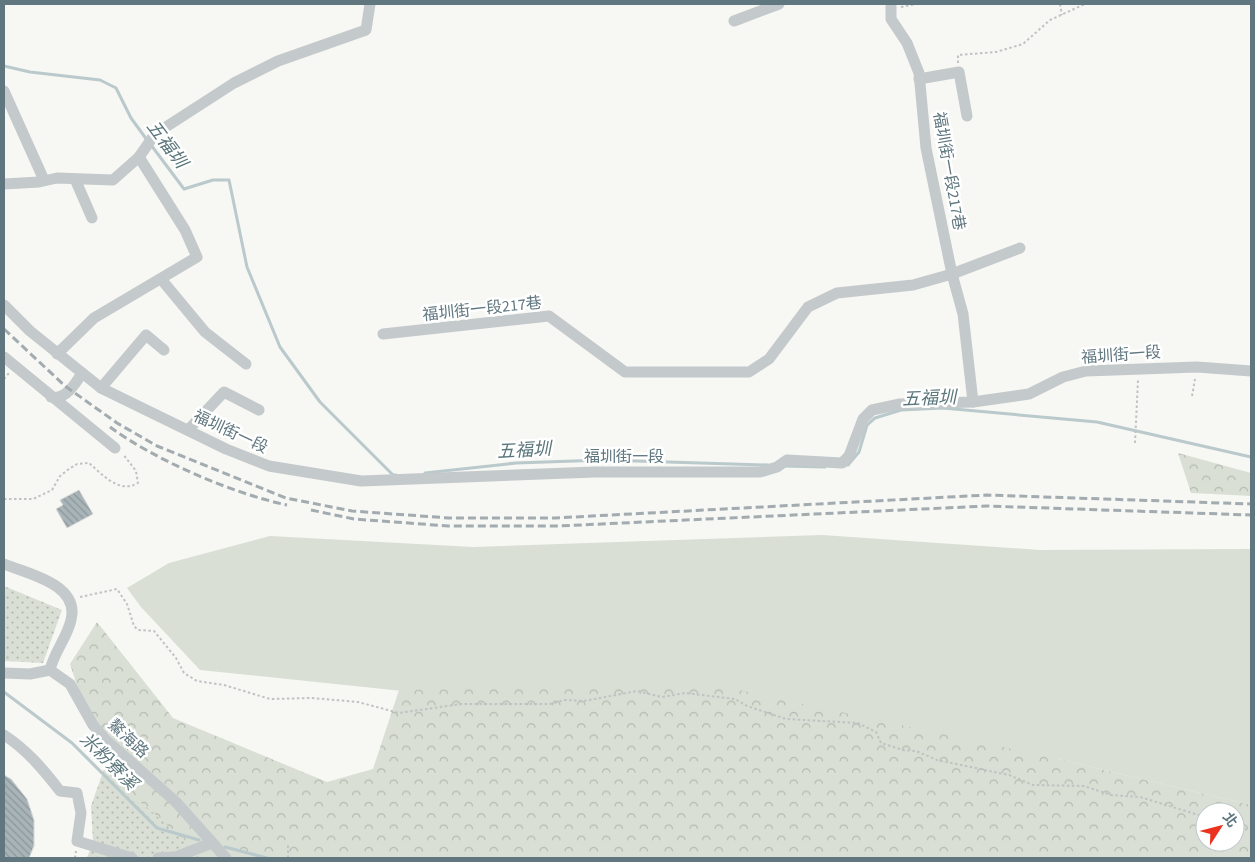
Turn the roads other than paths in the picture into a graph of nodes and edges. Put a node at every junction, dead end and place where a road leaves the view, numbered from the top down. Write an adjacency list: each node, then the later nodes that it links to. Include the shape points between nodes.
1 (370, 4): 8 (street, via 366,30 278,61 234,83 155,134)
2 (779, 4): 4 (street)
3 (891, 6): 5 (street, 福圳街一段217巷, via 891,20 907,44)
4 (734, 21)
5 (919, 76): 7 (street, via 959,72); 14 (street, 福圳街一段217巷, via 926,148)
6 (4, 91): 10 (street)
7 (967, 116)
8 (139, 156): 9 (street, via 113,180); 15 (street, via 185,230 197,257)
9 (75, 179): 10 (street); 12 (street)
10 (44, 180): 11 (street)
11 (4, 184)
12 (92, 218)
13 (1020, 248): 14 (street, 福圳街一段217巷)
14 (952, 274): 17 (street, 福圳街一段217巷, via 913,284 837,294 808,307 769,359 749,372 625,372 549,316); 26 (street, 福圳街一段217巷, via 963,314)
15 (161, 279): 19 (street, via 94,318); 21 (street, via 205,332)
16 (4, 305): 19 (street, 福圳街一段)
17 (384, 334)
18 (164, 350): 24 (street, via 146,335)
19 (57, 354): 23 (street, 福圳街一段)
20 (4, 358): 25 (street)
21 (246, 364)
22 (1251, 372): 26 (street, 福圳街一段, via 1197,367 1086,371 1063,377 1029,394)
23 (82, 373): 24 (street, 福圳街一段); 25 (street, via 62,396)
24 (101, 388): 28 (street, 福圳街一段)
25 (51, 397): 29 (street)
26 (973, 402): 28 (street, 福圳街一段, via 900,404 872,410 863,419 850,456 842,463 787,460 760,472 595,472 361,481 268,466)
27 (259, 410): 28 (street, via 224,392)
28 (188, 429)
29 (115, 448)
30 (4, 564): 31 (street, via 55,585 70,600 71,620)
31 (50, 670): 32 (street, via 30,674); 34 (street, 鰲海路, via 70,684 93,726 106,740 176,802)
32 (4, 673)
33 (4, 735): 35 (street, via 38,764 60,791 77,793 81,813 77,841)
34 (212, 843): 36 (street, via 176,857); 37 (street, 鰲海路)
35 (132, 858)
36 (158, 858)
37 (226, 858)

